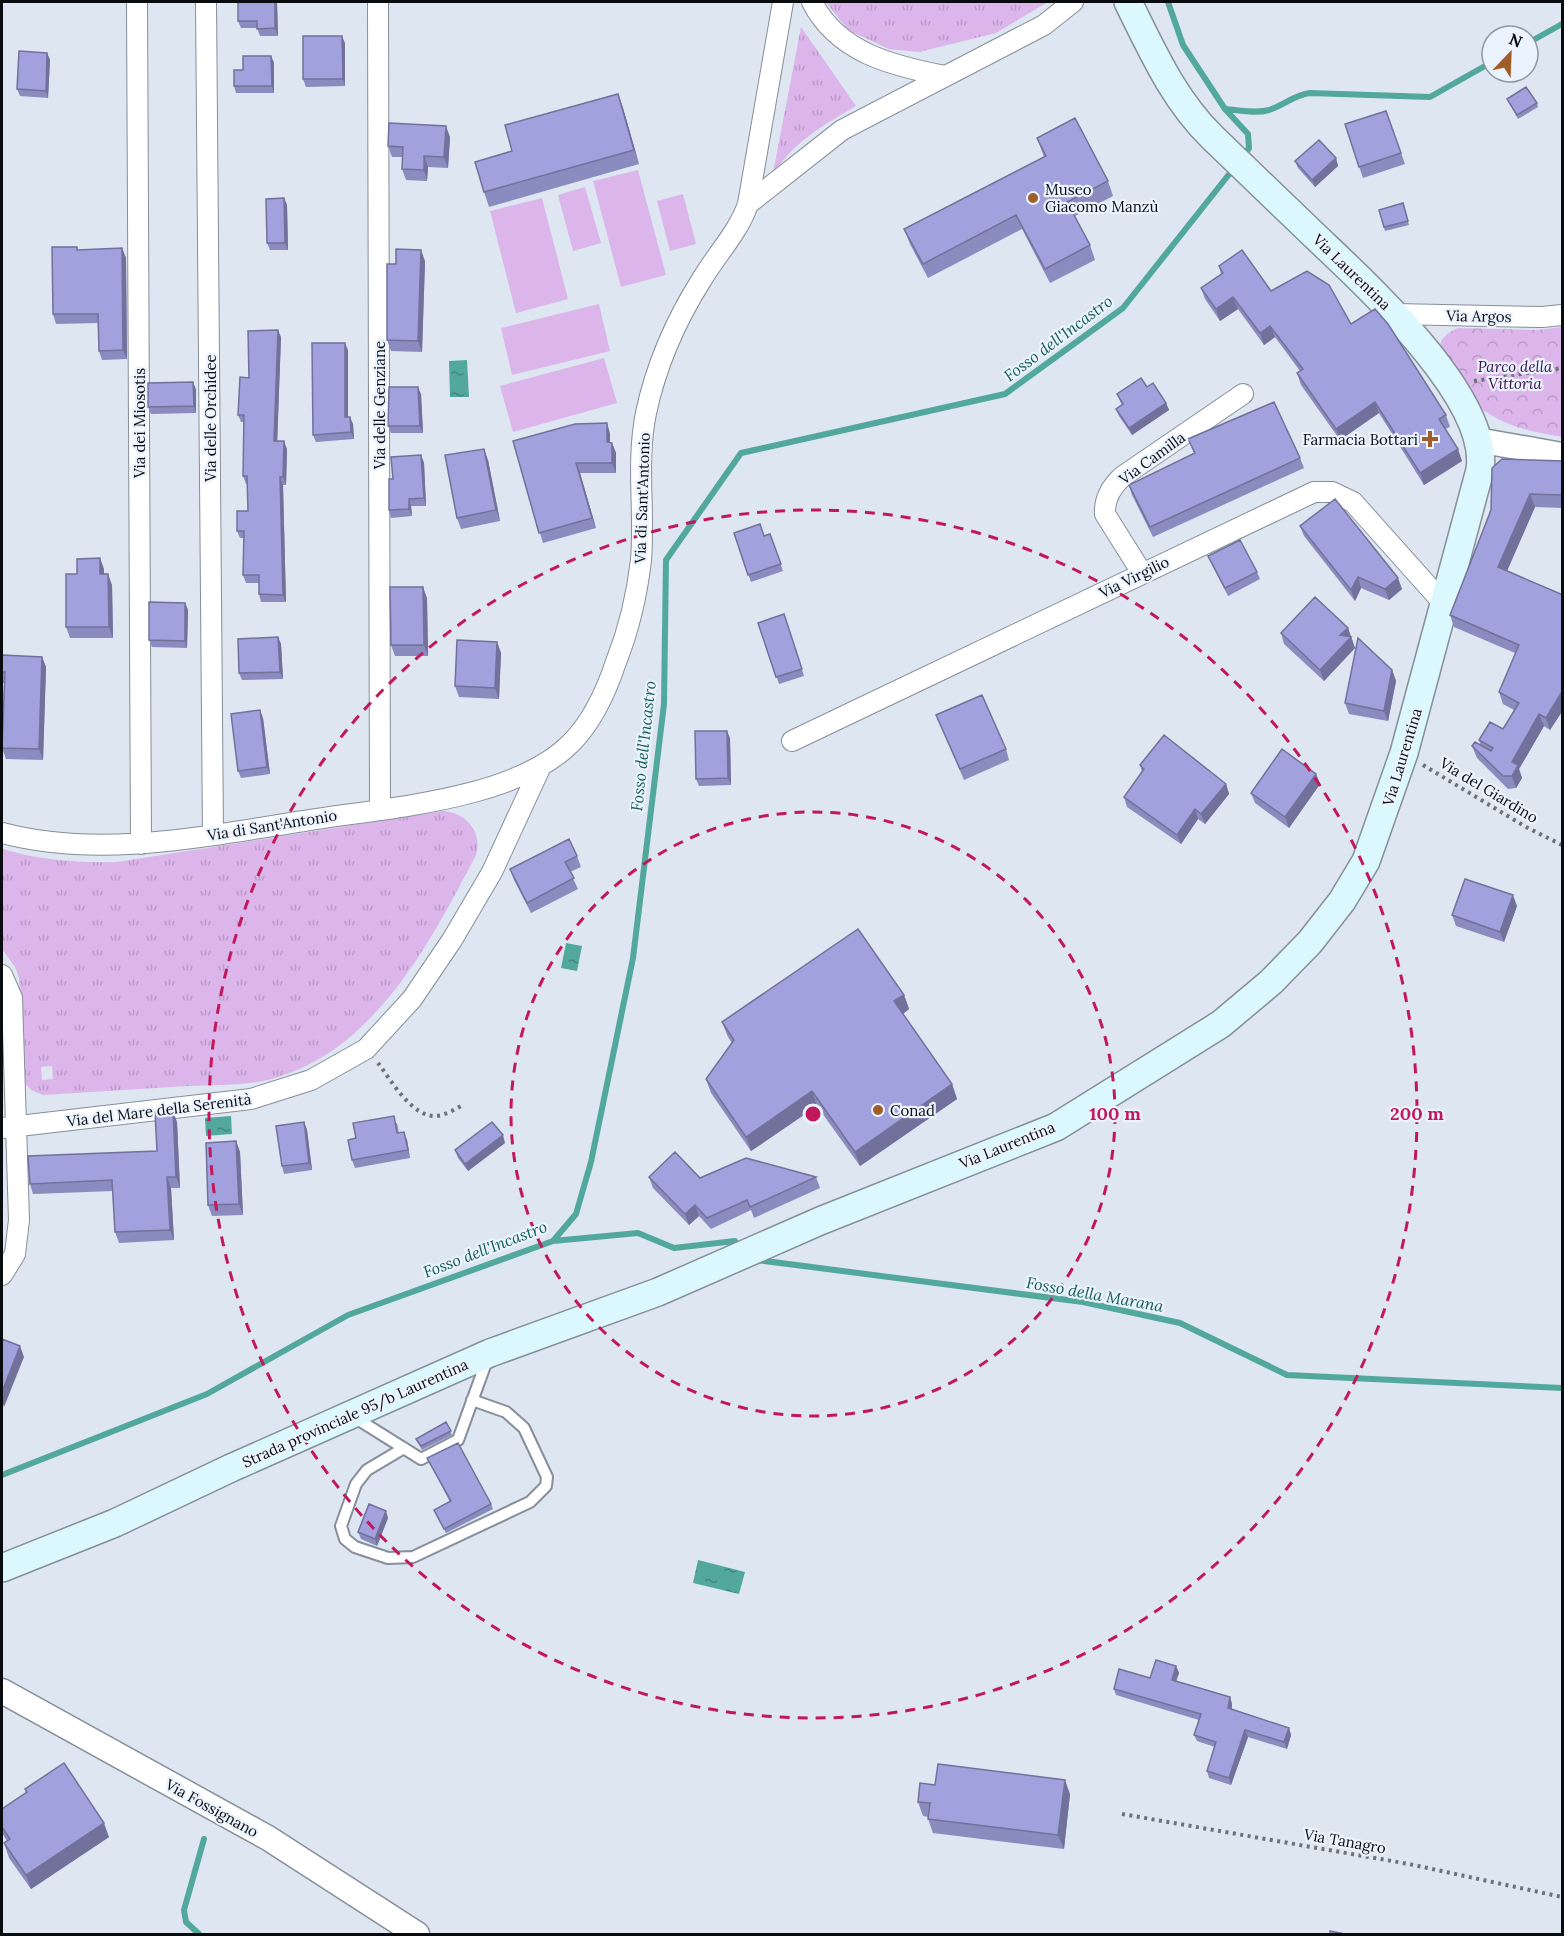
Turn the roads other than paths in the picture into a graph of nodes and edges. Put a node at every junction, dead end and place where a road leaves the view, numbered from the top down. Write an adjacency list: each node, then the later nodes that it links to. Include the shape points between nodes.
1 (137, 2): 22 (street, Via dei Miosotis)
2 (206, 2): 21 (street, Via delle Orchidee)
3 (378, 2): 19 (street, Via delle Genziane)
4 (783, 2): 9 (street, Via di Sant'Antonio)
5 (812, 2): 8 (street, via 834,32 864,53)
6 (1073, 2): 8 (street, via 1044,25)
7 (1128, 2): 10 (main road, Via Laurentina, via 1175,92 1213,138)
8 (945, 76): 9 (street, via 842,130)
9 (748, 204): 18 (street, Via di Sant'Antonio, via 688,303 655,378 641,452 642,544 638,579 629,624 610,681 580,734)
10 (1395, 314): 11 (street, Via Argos); 13 (main road, Via Laurentina, via 1451,385)
11 (1563, 315)
12 (1243, 394): 15 (street, Via Camilla, via 1123,476 1111,490 1106,514)
13 (1477, 440): 14 (street); 16 (main road, Via Laurentina, via 1480,470)
14 (1563, 455)
15 (1142, 573): 16 (street, Via Virgilio, via 1304,495 1332,492 1359,507); 17 (street, Via Virgilio)
16 (1444, 604): 25 (main road, Via Laurentina, via 1404,753 1366,861 1342,901 1288,966 1221,1024 1056,1127)
17 (792, 741)
18 (541, 766): 19 (street, Via di Sant'Antonio, via 457,796); 24 (street, Via del Mare della Serenità, via 492,872 452,940 412,999 366,1048 311,1080 251,1099)
19 (380, 808): 21 (street, Via di Sant'Antonio)
20 (2, 833): 22 (street, Via di Sant'Antonio, via 76,844)
21 (213, 835): 22 (street, Via di Sant'Antonio)
22 (141, 844)
23 (2, 975): 24 (street, via 12,998)
24 (8, 1128): 26 (street, via 19,1233 15,1254)
25 (713, 1268): 27 (main road, Strada provinciale 95/b Laurentina)
26 (2, 1275)
27 (490, 1353): 28 (lane); 29 (main road, Strada provinciale 95/b Laurentina)
28 (472, 1400): 30 (lane, via 458,1440 421,1459); 30 (lane, via 506,1412 524,1428 548,1477 536,1498 413,1557 388,1558 355,1547 345,1539 341,1526 356,1484 367,1470)
29 (351, 1415): 30 (lane); 31 (main road, Strada provinciale 95/b Laurentina, via 115,1523)
30 (404, 1449)
31 (2, 1568)
32 (2, 1691): 33 (street, Via Fossignano, via 268,1838)
33 (417, 1935)

